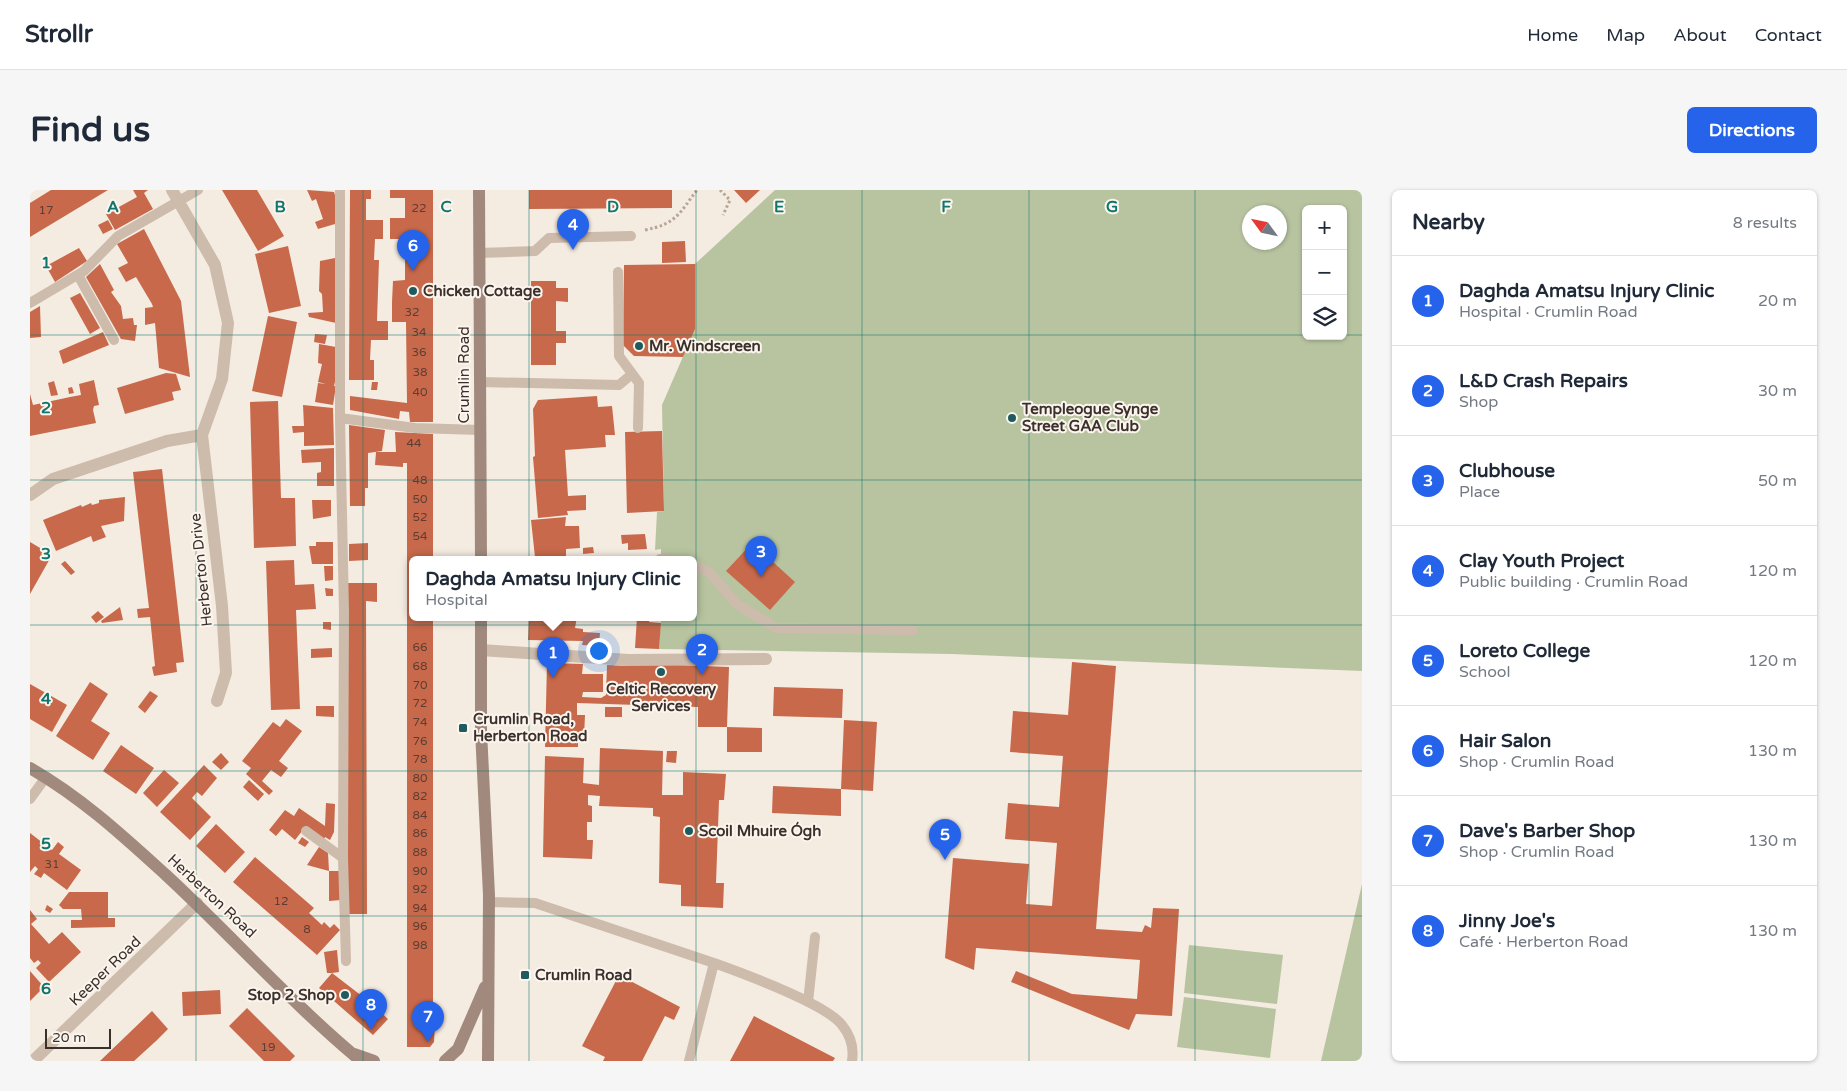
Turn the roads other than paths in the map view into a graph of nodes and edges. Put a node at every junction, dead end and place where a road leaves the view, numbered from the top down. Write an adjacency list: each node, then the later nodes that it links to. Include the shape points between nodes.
1 (198, 190): 4 (lane)
2 (340, 190): 13 (lane)
3 (479, 190): 6 (main road, Crumlin Road)
4 (175, 196): 8 (lane, via 118,236); 16 (street, Herberton Drive, via 215,266 228,323 222,379)
5 (631, 236): 6 (lane, via 548,238 535,251)
6 (479, 253): 12 (main road, Crumlin Road)
7 (618, 272): 11 (lane, via 619,356)
8 (78, 275): 9 (lane); 10 (lane)
9 (30, 303)
10 (114, 340)
11 (632, 374): 12 (lane, via 620,384); 14 (lane, via 639,383)
12 (481, 382): 15 (main road, Crumlin Road)
13 (340, 418): 15 (lane, via 415,428); 29 (lane, via 344,612)
14 (638, 428)
15 (481, 430): 18 (main road, Crumlin Road)
16 (202, 435): 17 (street, via 167,441 53,479); 24 (street, Herberton Drive, via 223,616 226,674)
17 (30, 495)
18 (481, 556)
19 (697, 567): 21 (lane, via 709,572 737,604 776,628)
20 (481, 621): 22 (main road)
21 (913, 630)
22 (481, 650): 23 (street, via 628,660); 30 (main road, via 481,730)
23 (766, 659)
24 (217, 701)
25 (30, 768): 26 (main road, Herberton Road)
26 (46, 777): 27 (lane); 31 (main road, Herberton Road, via 107,820)
27 (30, 800)
28 (306, 831): 29 (lane)
29 (343, 858): 33 (lane)
30 (489, 902): 34 (lane, via 535,904); 35 (main road)
31 (197, 903): 37 (main road, Herberton Road); 38 (street, Keeper Road)
32 (815, 937): 36 (lane)
33 (346, 961)
34 (714, 963): 36 (lane); 42 (lane)
35 (487, 982): 40 (main road, via 458,1049); 41 (main road)
36 (808, 1002): 43 (lane, via 841,1024 854,1048)
37 (357, 1057): 39 (main road)
38 (34, 1061)
39 (374, 1061)
40 (445, 1061)
41 (488, 1061)
42 (689, 1061)
43 (852, 1061)

